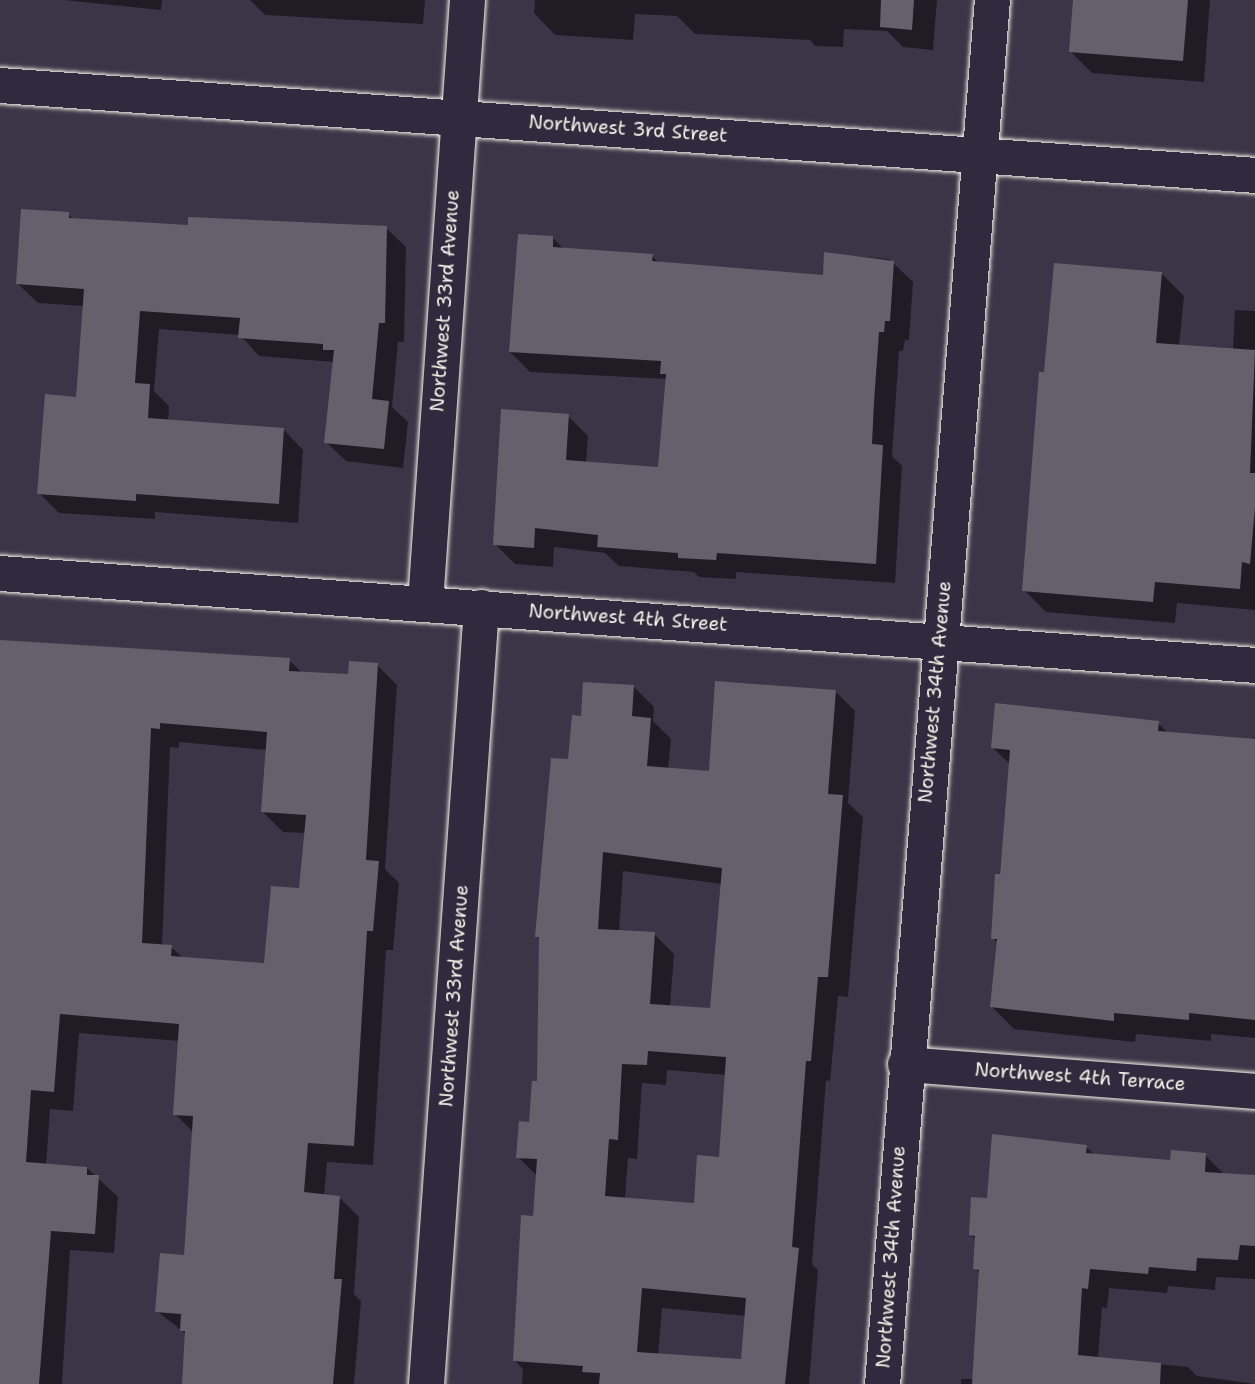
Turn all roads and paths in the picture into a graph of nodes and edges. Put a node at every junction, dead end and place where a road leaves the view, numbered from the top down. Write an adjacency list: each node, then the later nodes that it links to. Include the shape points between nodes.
1 (467, 0): 4 (street, Northwest 33rd Avenue)
2 (992, 0): 5 (street, Northwest 34th Avenue)
3 (0, 85): 4 (street, Northwest 3rd Street)
4 (458, 117): 5 (street, Northwest 3rd Street); 8 (street, Northwest 33rd Avenue)
5 (979, 154): 6 (street, Northwest 3rd Street); 10 (street, Northwest 34th Avenue)
6 (1255, 175)
7 (0, 573): 8 (street, Northwest 4th Street)
8 (425, 603): 9 (street, Northwest 4th Street)
9 (481, 607): 10 (street, Northwest 4th Street); 14 (street, Northwest 33rd Avenue)
10 (939, 642): 11 (street, Northwest 4th Street); 12 (street, Northwest 34th Avenue)
11 (1255, 665)
12 (905, 1065): 13 (street, Northwest 4th Terrace); 15 (street, Northwest 34th Avenue)
13 (1255, 1090)
14 (426, 1384)
15 (881, 1384)

